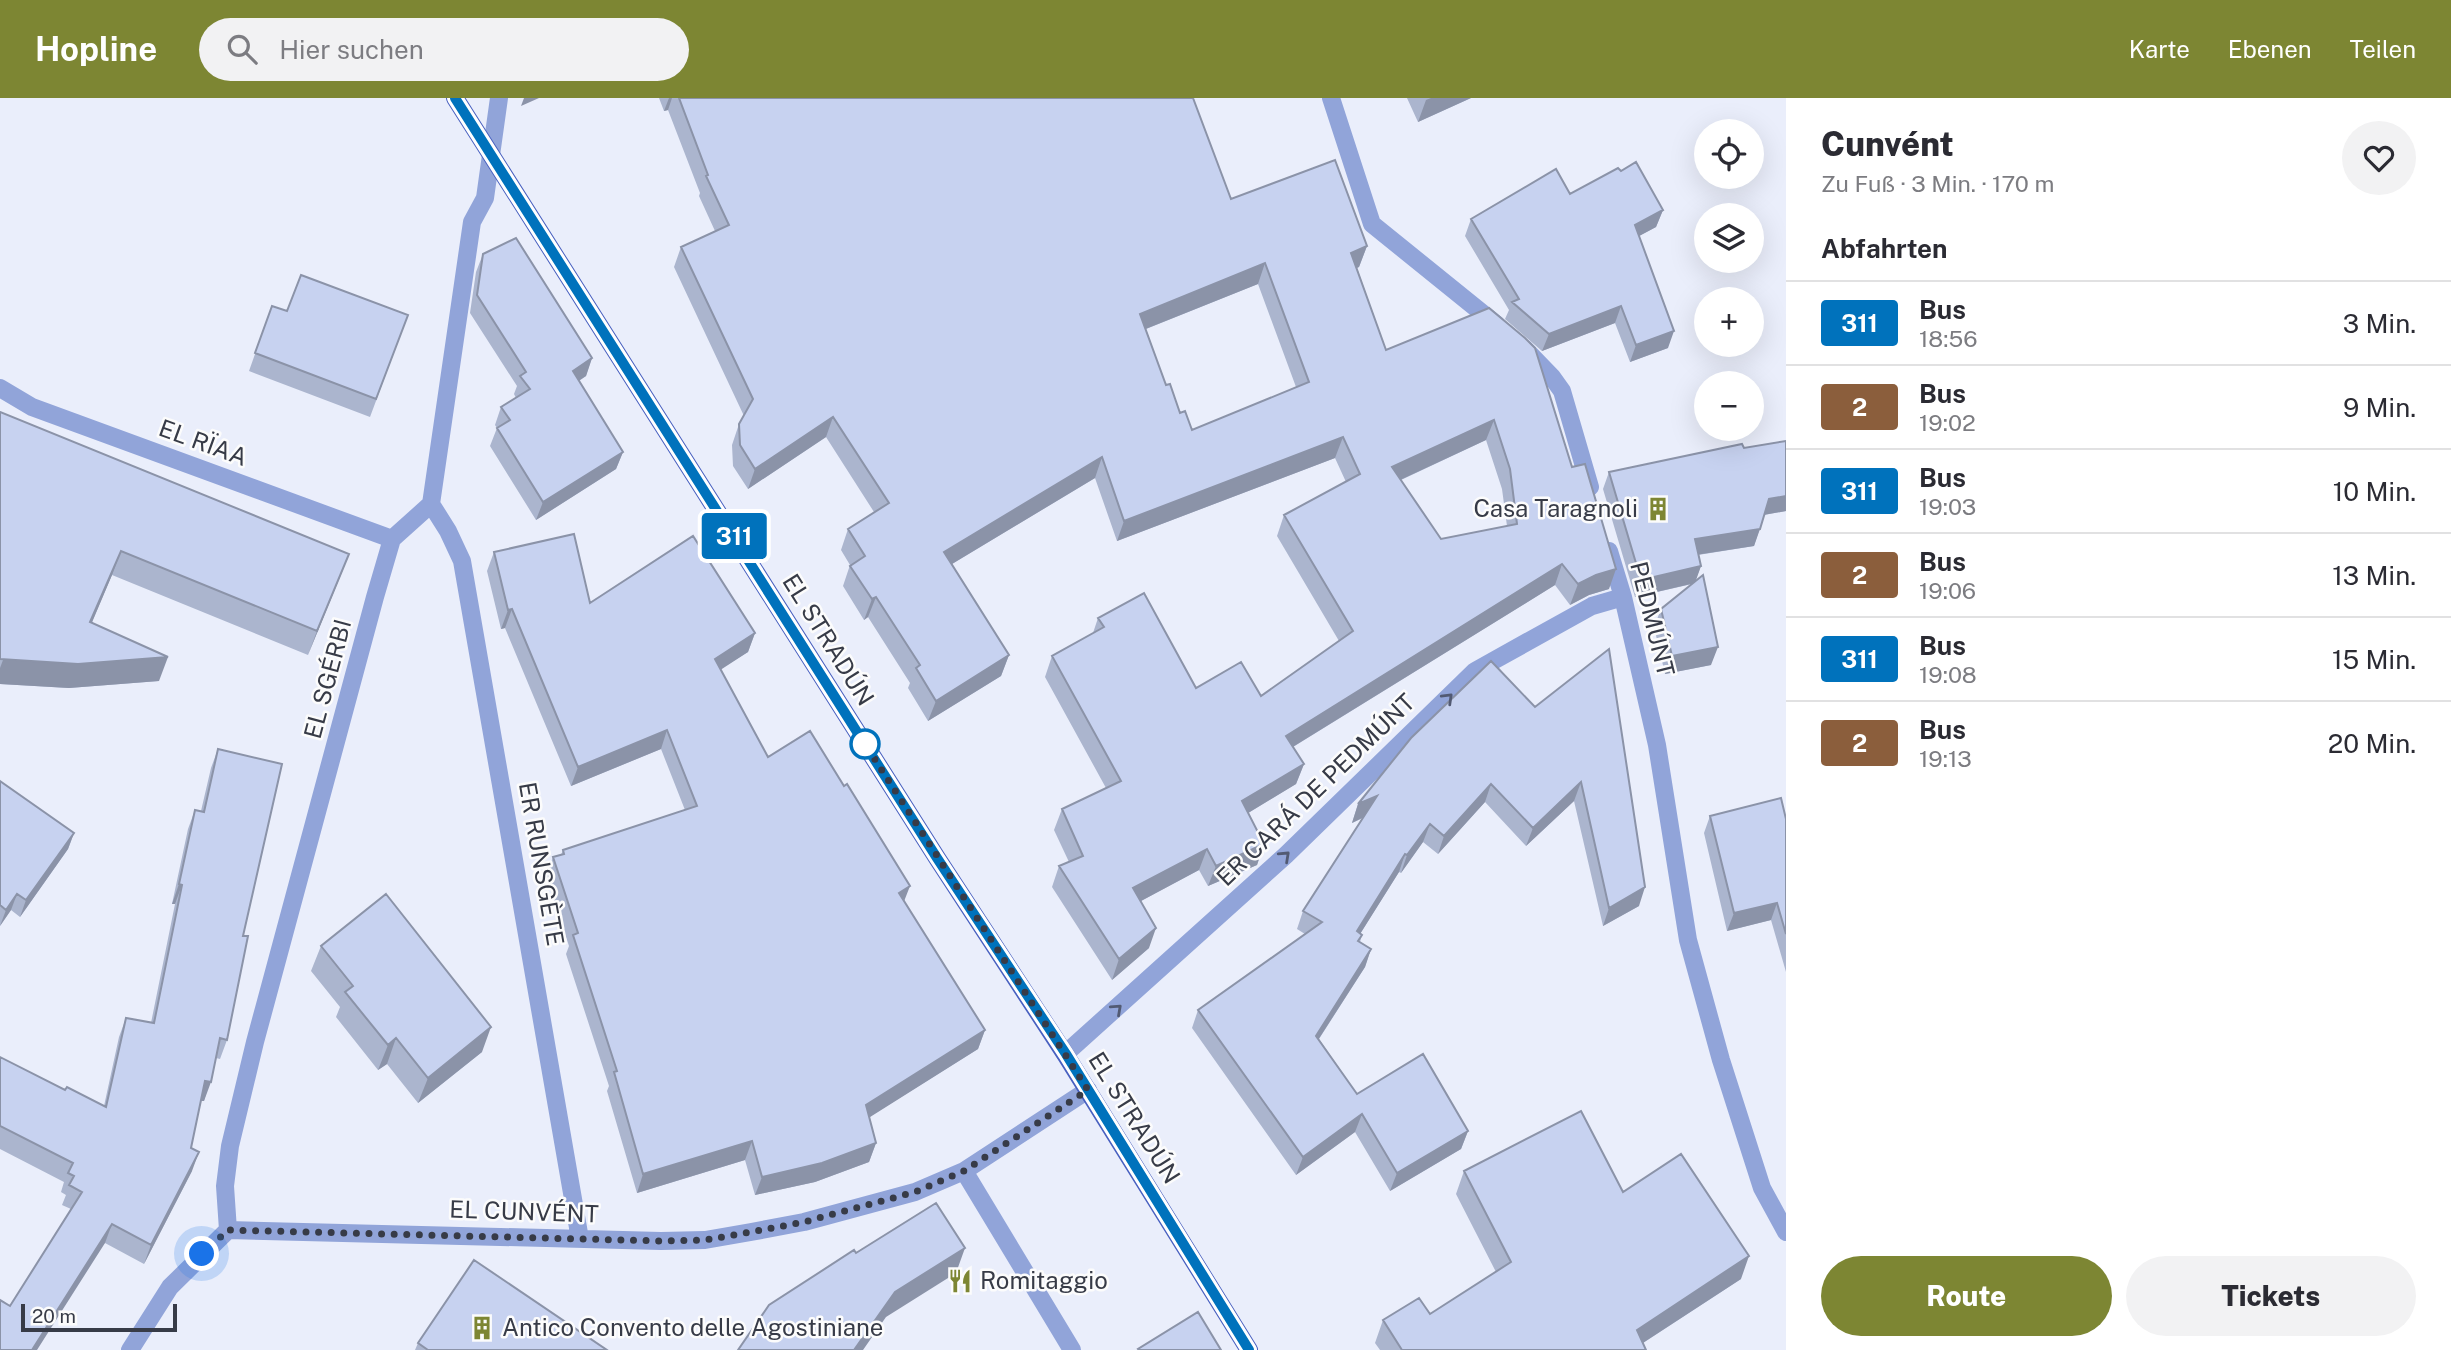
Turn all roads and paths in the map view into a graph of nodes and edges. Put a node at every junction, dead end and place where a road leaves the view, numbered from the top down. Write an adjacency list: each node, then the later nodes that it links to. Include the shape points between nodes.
1 (456, 98): 4 (main road, EL STRADÚN)
2 (499, 98): 4 (street)
3 (1331, 98): 7 (street, via 1372,224 1491,320 1562,391)
4 (491, 154): 6 (street, via 485,198 470,232); 11 (main road, EL STRADÚN)
5 (0, 388): 9 (street, EL RÏAA, via 32,407)
6 (431, 504): 9 (street); 16 (street, ER RUNSGÈTE, via 462,561)
7 (1596, 507)
8 (1604, 533): 10 (street, PEDMÚNT)
9 (392, 539): 14 (street, EL SGÉRBI, via 254,1042 230,1146 225,1186)
10 (1623, 597): 11 (street, ER CARÁ DE PEDMÚNT, one-way to 10, via 1286,855 1475,671 1592,606); 15 (street, PEDMÚNT, via 1657,745 1688,940 1762,1188)
11 (1066, 1054): 12 (main road, EL STRADÚN)
12 (1088, 1090): 13 (street, EL CUNVÉNT); 19 (main road, EL STRADÚN)
13 (964, 1171): 16 (street, EL CUNVÉNT, via 915,1192 751,1232 705,1240); 18 (street)
14 (228, 1230): 16 (street, EL CUNVÉNT); 17 (street, via 170,1287)
15 (1786, 1232)
16 (580, 1239)
17 (130, 1350)
18 (1072, 1350)
19 (1249, 1350)

